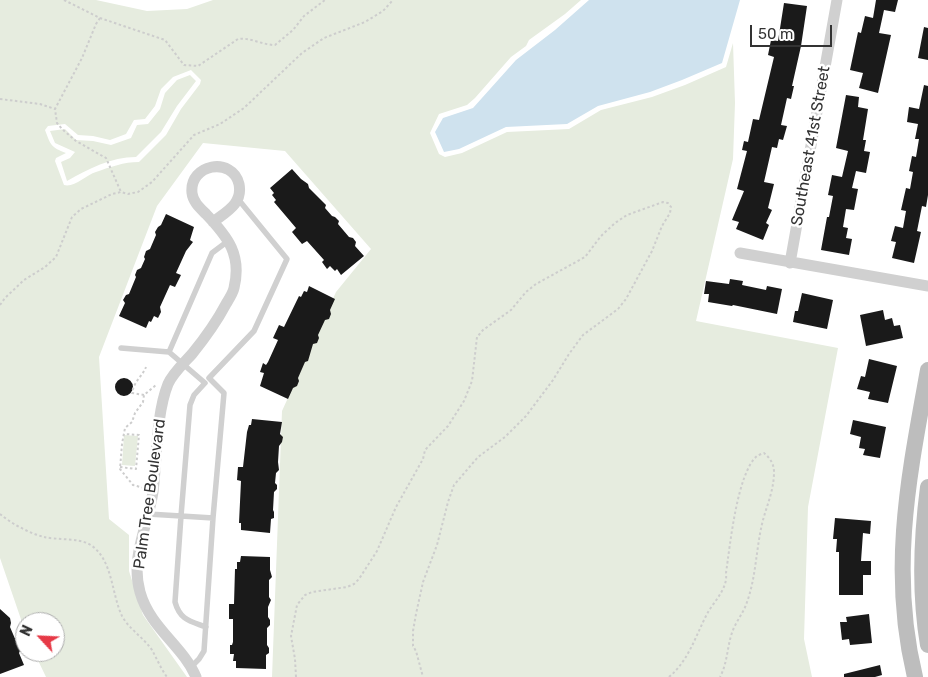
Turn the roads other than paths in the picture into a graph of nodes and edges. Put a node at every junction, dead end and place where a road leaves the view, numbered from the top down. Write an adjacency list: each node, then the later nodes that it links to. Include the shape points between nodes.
1 (837, 0): 6 (street, Southeast 41st Street)
2 (238, 199): 3 (street, via 230,210); 3 (street, via 238,182 228,170 212,166 198,174 193,181 193,198); 12 (lane, via 287,259 254,331)
3 (213, 222): 4 (street, Palm Tree Boulevard)
4 (228, 241): 9 (lane, via 212,253); 10 (street, Palm Tree Boulevard, via 238,268 234,290 206,337)
5 (740, 253): 6 (street)
6 (790, 263): 7 (street)
7 (928, 286)
8 (120, 348): 9 (lane)
9 (169, 352): 10 (lane)
10 (183, 364): 12 (lane); 15 (street, Palm Tree Boulevard, via 168,384 163,401)
11 (928, 370): 13 (main road)
12 (207, 380): 16 (lane, via 190,404); 17 (lane, via 224,392)
13 (924, 416): 19 (main road, via 907,491 902,537)
14 (928, 487): 18 (main road, via 921,557)
15 (148, 514): 16 (lane); 22 (street, Palm Tree Boulevard, via 137,557 140,592 154,622)
16 (181, 516): 17 (lane); 20 (lane, via 175,602 178,612 186,619)
17 (213, 518): 20 (lane)
18 (925, 585): 19 (street); 21 (main road)
19 (902, 586): 23 (main road, via 906,635)
20 (206, 627): 22 (lane, via 204,651)
21 (928, 645)
22 (194, 672)
23 (915, 677)

